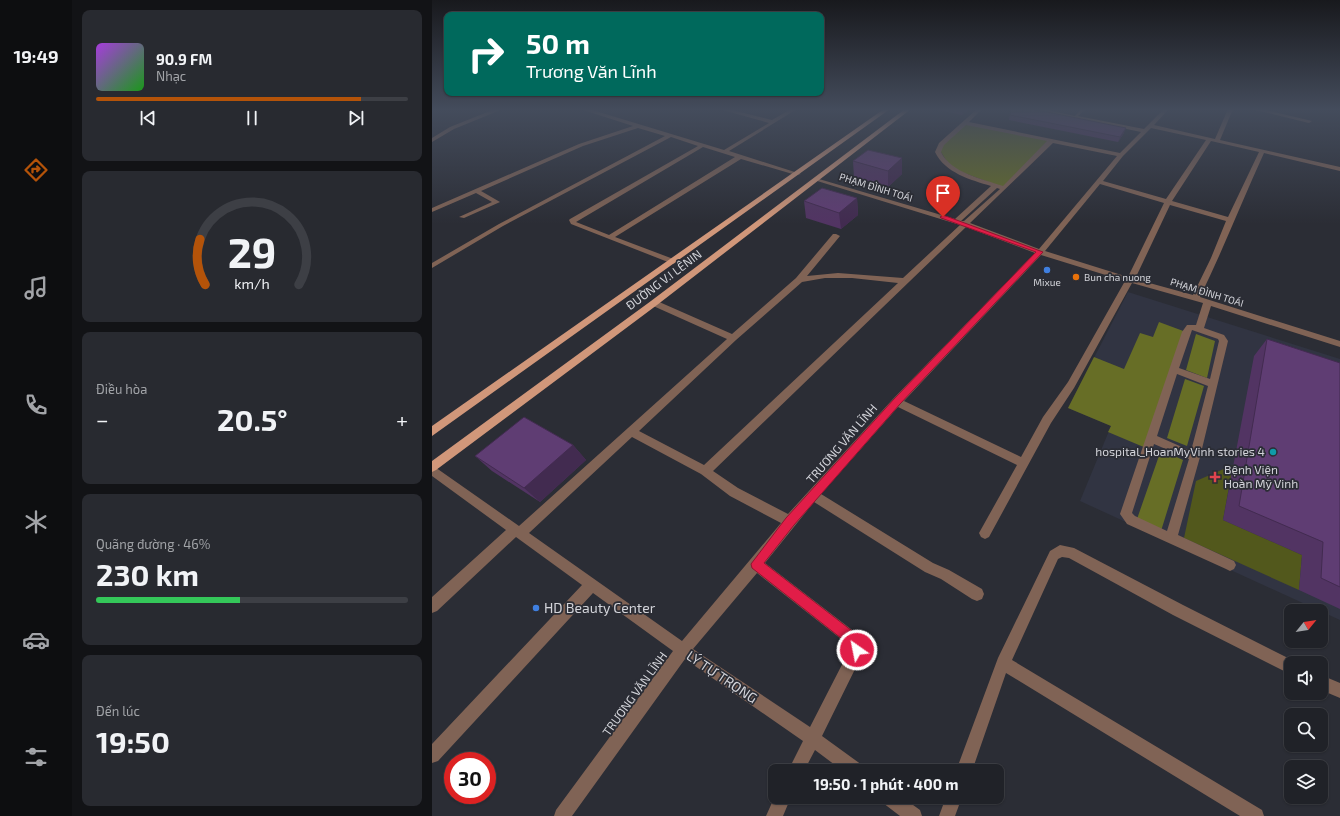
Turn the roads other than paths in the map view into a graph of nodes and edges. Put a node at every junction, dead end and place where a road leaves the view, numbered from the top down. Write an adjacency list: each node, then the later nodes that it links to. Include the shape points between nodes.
1 (577, 147): 23 (street)
2 (648, 147): 33 (street, via 501,224)
3 (699, 147): 30 (street, via 572,220 572,223)
4 (705, 147): 15 (street, PHẠM ĐÌNH TOÁI)
5 (732, 147): 15 (street)
6 (843, 147): 19 (main road, ĐƯỜNG V.I LÊNIN)
7 (852, 147): 19 (main road, ĐƯỜNG V.I LÊNIN)
8 (940, 147): 21 (street, via 939,157 951,168)
9 (1045, 147): 22 (street)
10 (1081, 147): 16 (street)
11 (1129, 147): 16 (street, TRƯƠNG VĂN LĨNH)
12 (1209, 147): 24 (street)
13 (1245, 147): 14 (street)
14 (1262, 151): 18 (street); 27 (street)
15 (724, 152): 17 (street, PHẠM ĐÌNH TOÁI)
16 (1121, 155): 20 (street, TRƯƠNG VĂN LĨNH)
17 (739, 156): 19 (street, PHẠM ĐÌNH TOÁI); 30 (street)
18 (1340, 169)
19 (807, 177): 28 (street, PHẠM ĐÌNH TOÁI); 32 (main road, ĐƯỜNG V.I LÊNIN); 39 (main road, ĐƯỜNG V.I LÊNIN)
20 (1100, 182): 24 (street); 31 (street, TRƯƠNG VĂN LĨNH)
21 (996, 185): 22 (street); 28 (street)
22 (1004, 188): 28 (street)
23 (477, 191): 25 (street); 26 (street, via 497,202)
24 (1168, 202): 27 (street); 35 (street)
25 (432, 210)
26 (462, 217)
27 (1230, 220): 37 (street)
28 (961, 222): 31 (street, PHẠM ĐÌNH TOÁI); 36 (street)
29 (836, 236): 34 (street)
30 (610, 237): 32 (street)
31 (1040, 252): 35 (street, PHẠM ĐÌNH TOÁI); 45 (street, TRƯƠNG VĂN LĨNH)
32 (673, 262): 46 (main road, ĐƯỜNG V.I LÊNIN)
33 (432, 266)
34 (799, 280): 36 (street, via 814,276 832,276); 41 (street)
35 (1130, 280): 37 (street, PHẠM ĐÌNH TOÁI); 50 (street)
36 (905, 281): 53 (street)
37 (1195, 298): 38 (street, PHẠM ĐÌNH TOÁI)
38 (1208, 302): 40 (street); 42 (street, PHẠM ĐÌNH TOÁI)
39 (654, 303): 41 (street); 51 (main road, ĐƯỜNG V.I LÊNIN)
40 (1199, 329): 43 (street, via 1190,327 1186,332); 44 (street, via 1221,337 1224,341)
41 (733, 338): 47 (street)
42 (1340, 344)
43 (1175, 370): 44 (street); 48 (street)
44 (1213, 384): 49 (street)
45 (897, 402): 50 (street); 54 (street, TRƯƠNG VĂN LĨNH)
46 (432, 432)
47 (631, 432): 53 (street); 56 (street)
48 (1152, 438): 49 (street); 58 (street, via 1126,514 1131,520)
49 (1195, 457): 58 (street)
50 (1024, 463): 57 (street)
51 (432, 467)
52 (432, 470): 56 (street, LÝ TỰ TRỌNG)
53 (705, 471): 55 (street, via 734,492)
54 (814, 496): 55 (street, TRƯƠNG VĂN LĨNH); 62 (street, via 929,568 946,574)
55 (790, 522): 59 (street, TRƯƠNG VĂN LĨNH)
56 (517, 532): 61 (street, LÝ TỰ TRỌNG); 63 (street)
57 (985, 533)
58 (1171, 539): 60 (street)
59 (756, 564): 64 (street, TRƯƠNG VĂN LĨNH); 69 (street, via 858,645)
60 (1230, 565)
61 (591, 585): 64 (street, LÝ TỰ TRỌNG); 70 (street)
62 (977, 594)
63 (432, 606)
64 (683, 650): 69 (street, LÝ TỰ TRỌNG); 77 (street, TRƯƠNG VĂN LĨNH)
65 (1003, 663): 66 (street, via 1054,555 1065,551); 73 (street); 81 (street)
66 (1284, 663)
67 (1328, 685): 68 (street)
68 (1340, 691)
69 (812, 738): 71 (street); 72 (street, LÝ TỰ TRỌNG)
70 (432, 755)
71 (799, 764)
72 (847, 764)
73 (967, 764)
74 (780, 804): 78 (street)
75 (899, 804): 79 (street)
76 (951, 804): 80 (street)
77 (562, 816)
78 (774, 816)
79 (914, 816)
80 (947, 816)
81 (1256, 816)

